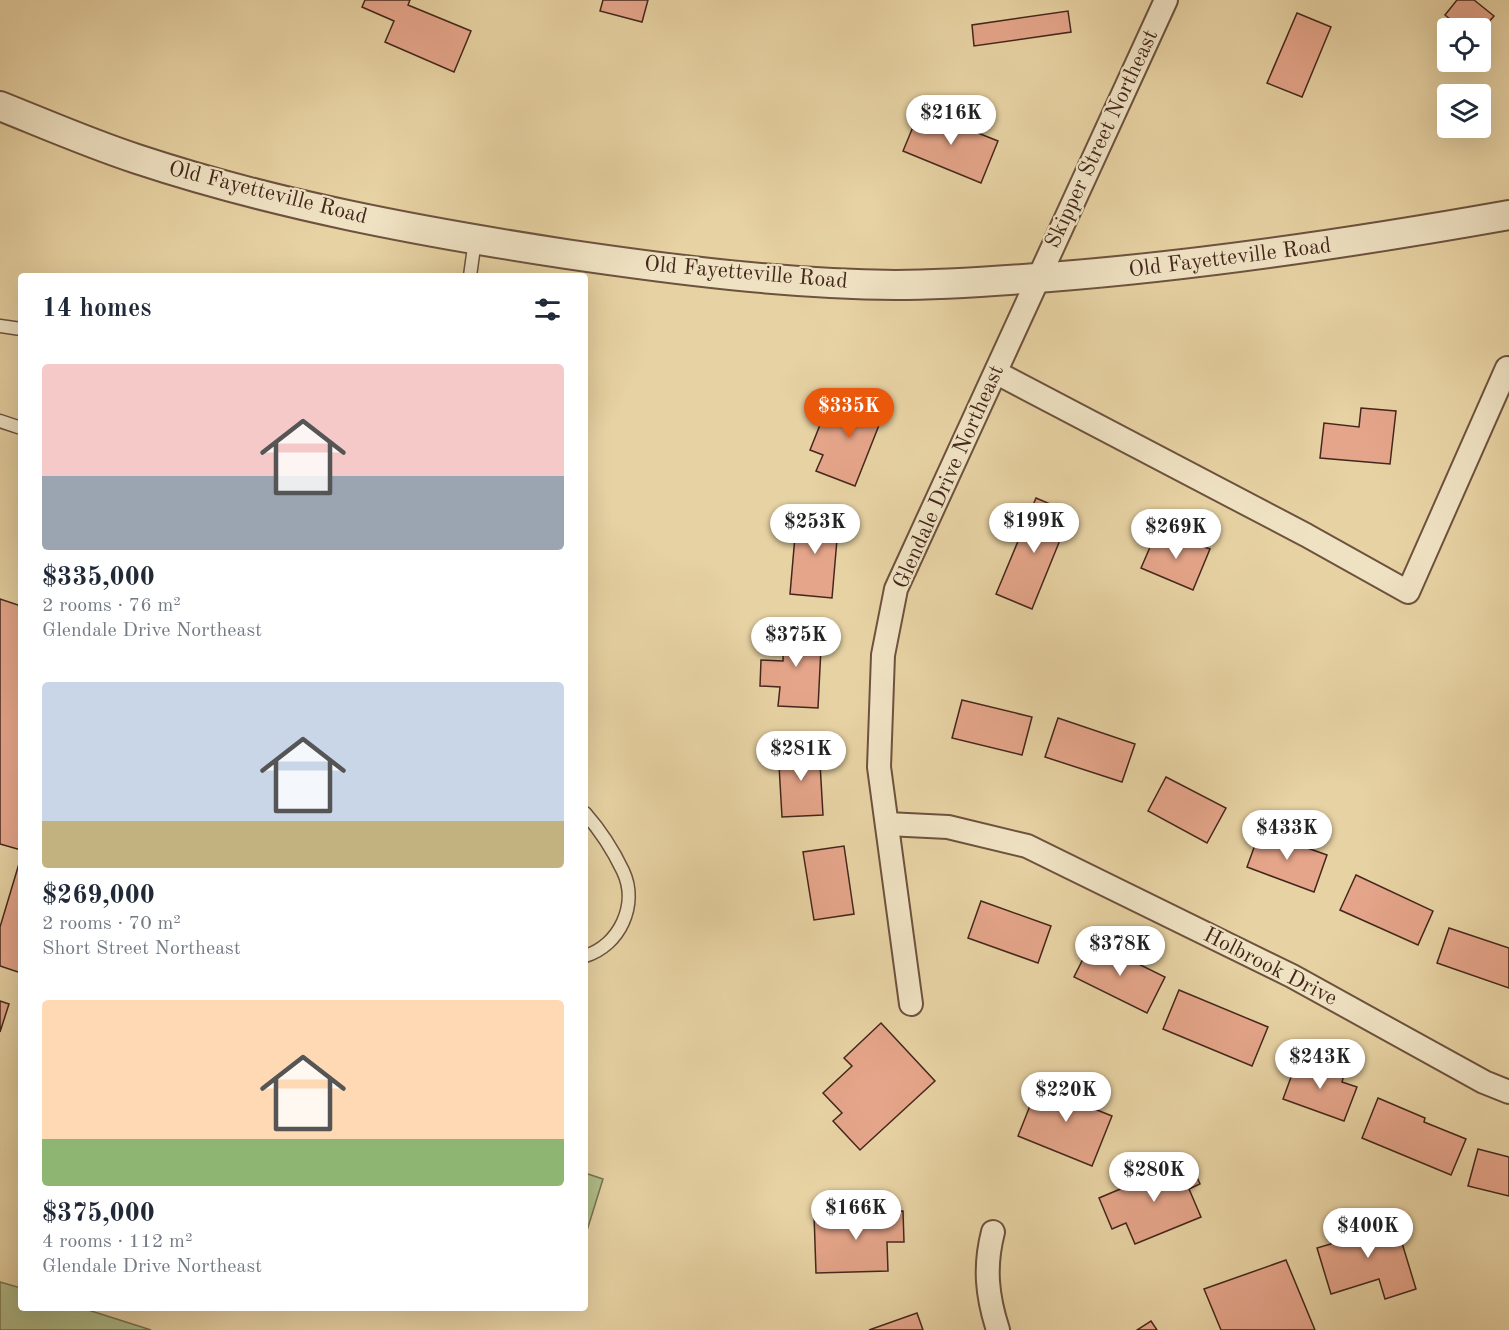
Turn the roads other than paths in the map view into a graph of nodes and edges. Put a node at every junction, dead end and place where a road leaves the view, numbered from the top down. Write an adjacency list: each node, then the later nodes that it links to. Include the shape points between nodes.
1 (1166, 0): 6 (street, Skipper Street Northeast)
2 (0, 106): 4 (street, Old Fayetteville Road, via 136,159 286,201)
3 (1509, 215): 6 (street, Old Fayetteville Road, via 1247,258)
4 (475, 240): 5 (lane); 6 (street, Old Fayetteville Road, via 620,262 819,282 896,285)
5 (470, 273)
6 (1038, 278): 10 (street, Glendale Drive Northeast)
7 (0, 326): 8 (lane)
8 (18, 329)
9 (1507, 368): 10 (street, via 1408,592)
10 (997, 373): 14 (street, Glendale Drive Northeast, via 896,589 883,655 879,767)
11 (0, 421): 12 (lane)
12 (18, 427)
13 (588, 818): 15 (lane, via 624,872 628,892 626,917 614,940)
14 (887, 824): 16 (street, Glendale Drive Northeast); 17 (street, Holbrook Drive, via 948,827 1027,846 1292,976)
15 (588, 955)
16 (911, 1004)
17 (1509, 1092)
18 (993, 1232): 19 (street, via 987,1257 987,1284)
19 (998, 1330)

